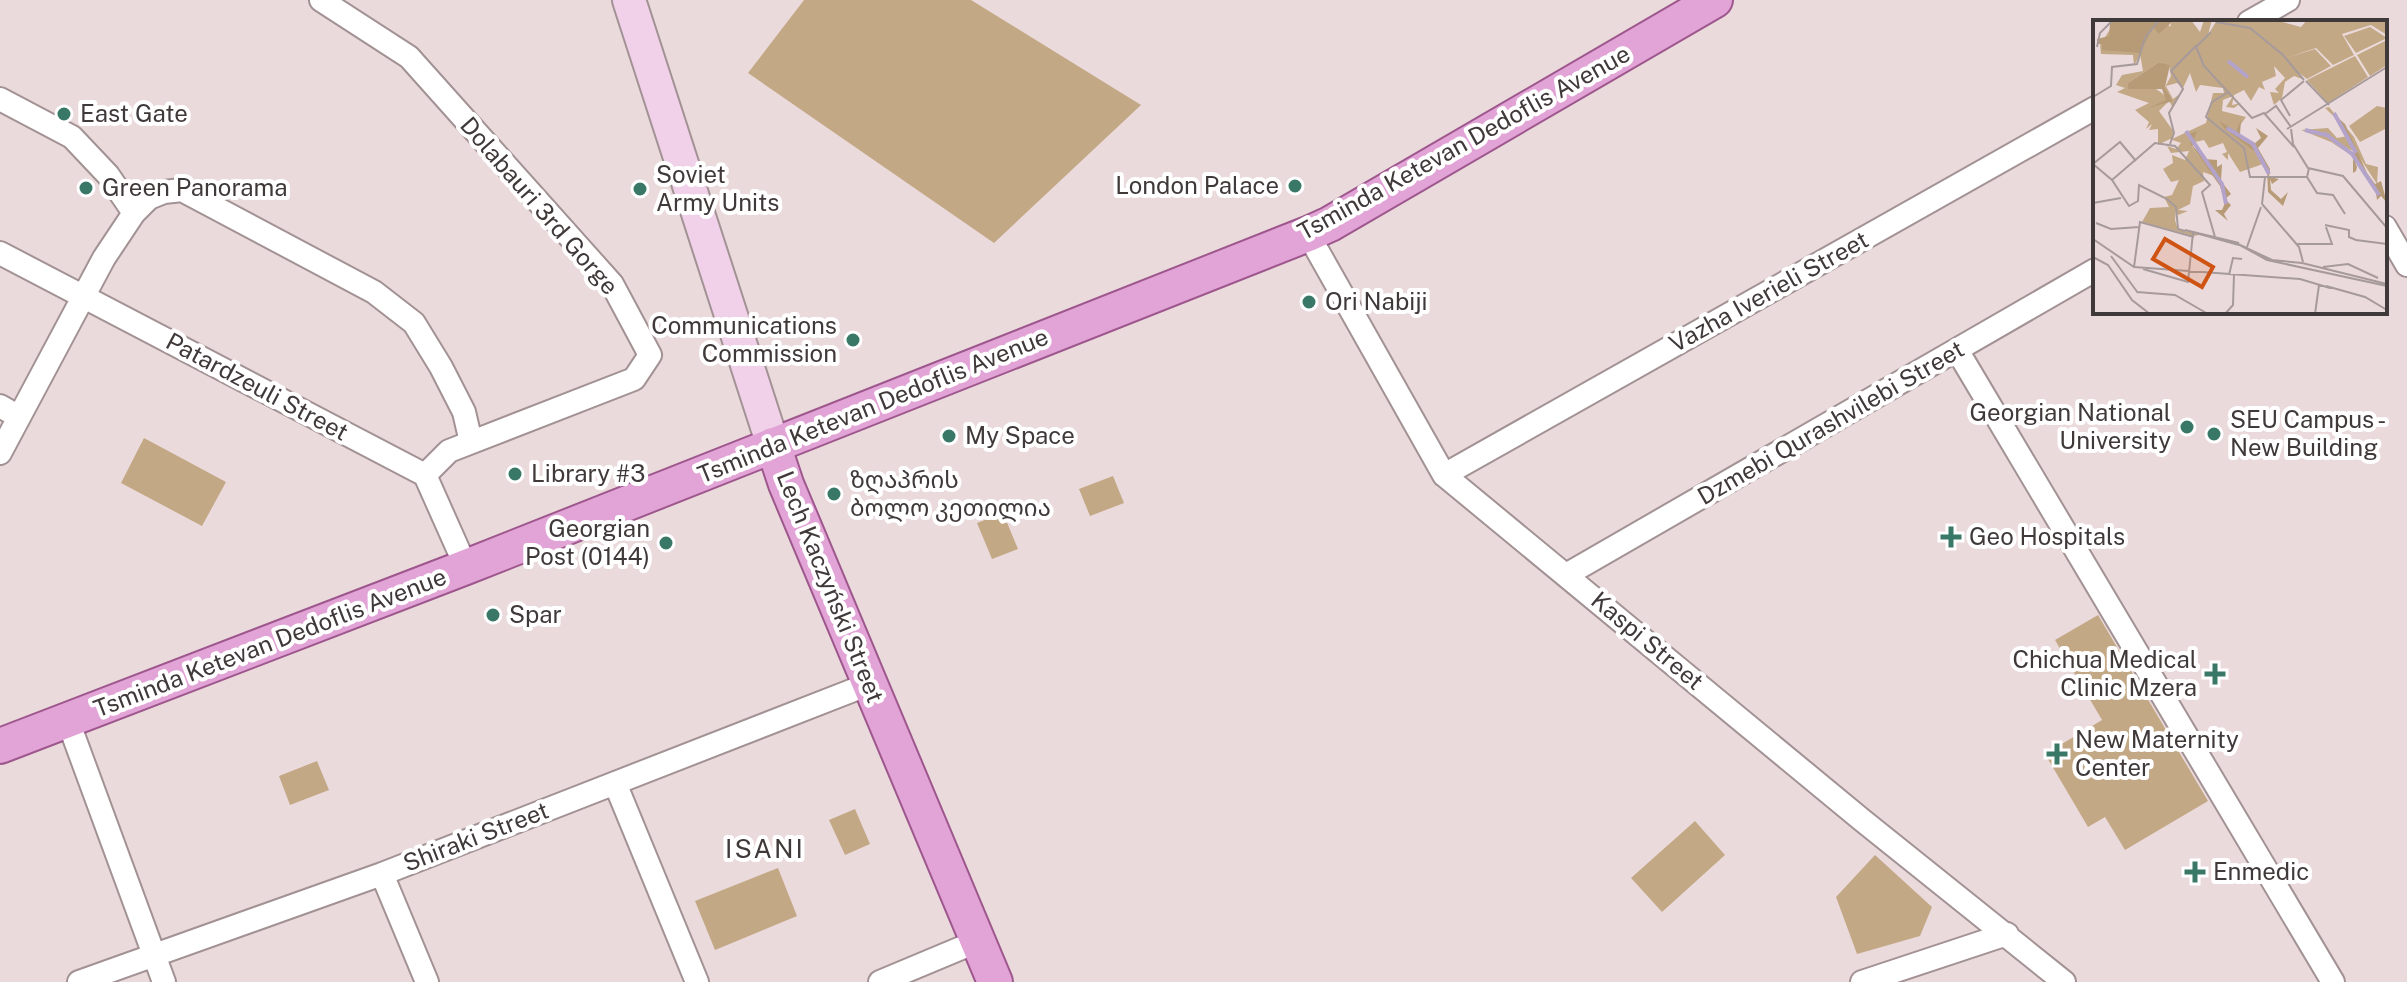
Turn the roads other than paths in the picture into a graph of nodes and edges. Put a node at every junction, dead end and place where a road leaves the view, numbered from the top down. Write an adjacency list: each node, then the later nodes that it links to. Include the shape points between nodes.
1 (321, 0): 17 (street, Dolabauri 3rd Gorge, via 409,57 612,284 650,355 634,379)
2 (629, 0): 18 (main road, Lech Kaczyński Street)
3 (1715, 0): 10 (main road, Tsminda Ketevan Dedoflis Avenue)
4 (2288, 0): 5 (street)
5 (2259, 14)
6 (0, 99): 8 (street, via 72,137)
7 (2093, 109): 21 (street, Vazha Iverieli Street)
8 (134, 213): 14 (street); 17 (street, via 149,198 182,190 374,292 414,323 464,412)
9 (2387, 230): 12 (street)
10 (1308, 234): 18 (main road, Tsminda Ketevan Dedoflis Avenue); 21 (street, Kaspi Street)
11 (0, 253): 14 (street, Patardzeuli Street)
12 (2407, 265)
13 (2093, 271): 15 (street, Dzmebi Qurashvilebi Street)
14 (82, 298): 16 (street); 20 (street, Patardzeuli Street)
15 (1957, 350): 23 (street, Dzmebi Qurashvilebi Street); 40 (street)
16 (10, 412): 19 (street)
17 (471, 442): 20 (street, Dolabauri 3rd Gorge, via 449,451)
18 (773, 445): 22 (main road, Tsminda Ketevan Dedoflis Avenue); 24 (main road, Lech Kaczyński Street)
19 (0, 453)
20 (425, 475): 22 (street)
21 (1444, 475): 23 (street, Kaspi Street)
22 (466, 567): 25 (main road, Tsminda Ketevan Dedoflis Avenue)
23 (1566, 575): 29 (street, Kaspi Street)
24 (869, 684): 27 (street, Shiraki Street); 30 (main road, Lech Kaczyński Street)
25 (68, 721): 26 (main road, Tsminda Ketevan Dedoflis Avenue); 31 (street)
26 (0, 746)
27 (615, 783): 28 (street, Shiraki Street); 35 (street)
28 (382, 874): 31 (street, Shiraki Street); 34 (street)
29 (2007, 934): 38 (street); 39 (street, Kaspi Street)
30 (978, 941): 36 (street); 37 (main road, Lech Kaczyński Street)
31 (155, 956): 32 (street, Shiraki Street); 33 (street)
32 (79, 982)
33 (164, 982)
34 (427, 982)
35 (697, 982)
36 (880, 982)
37 (995, 982)
38 (1862, 982)
39 (2064, 982)
40 (2333, 982)

